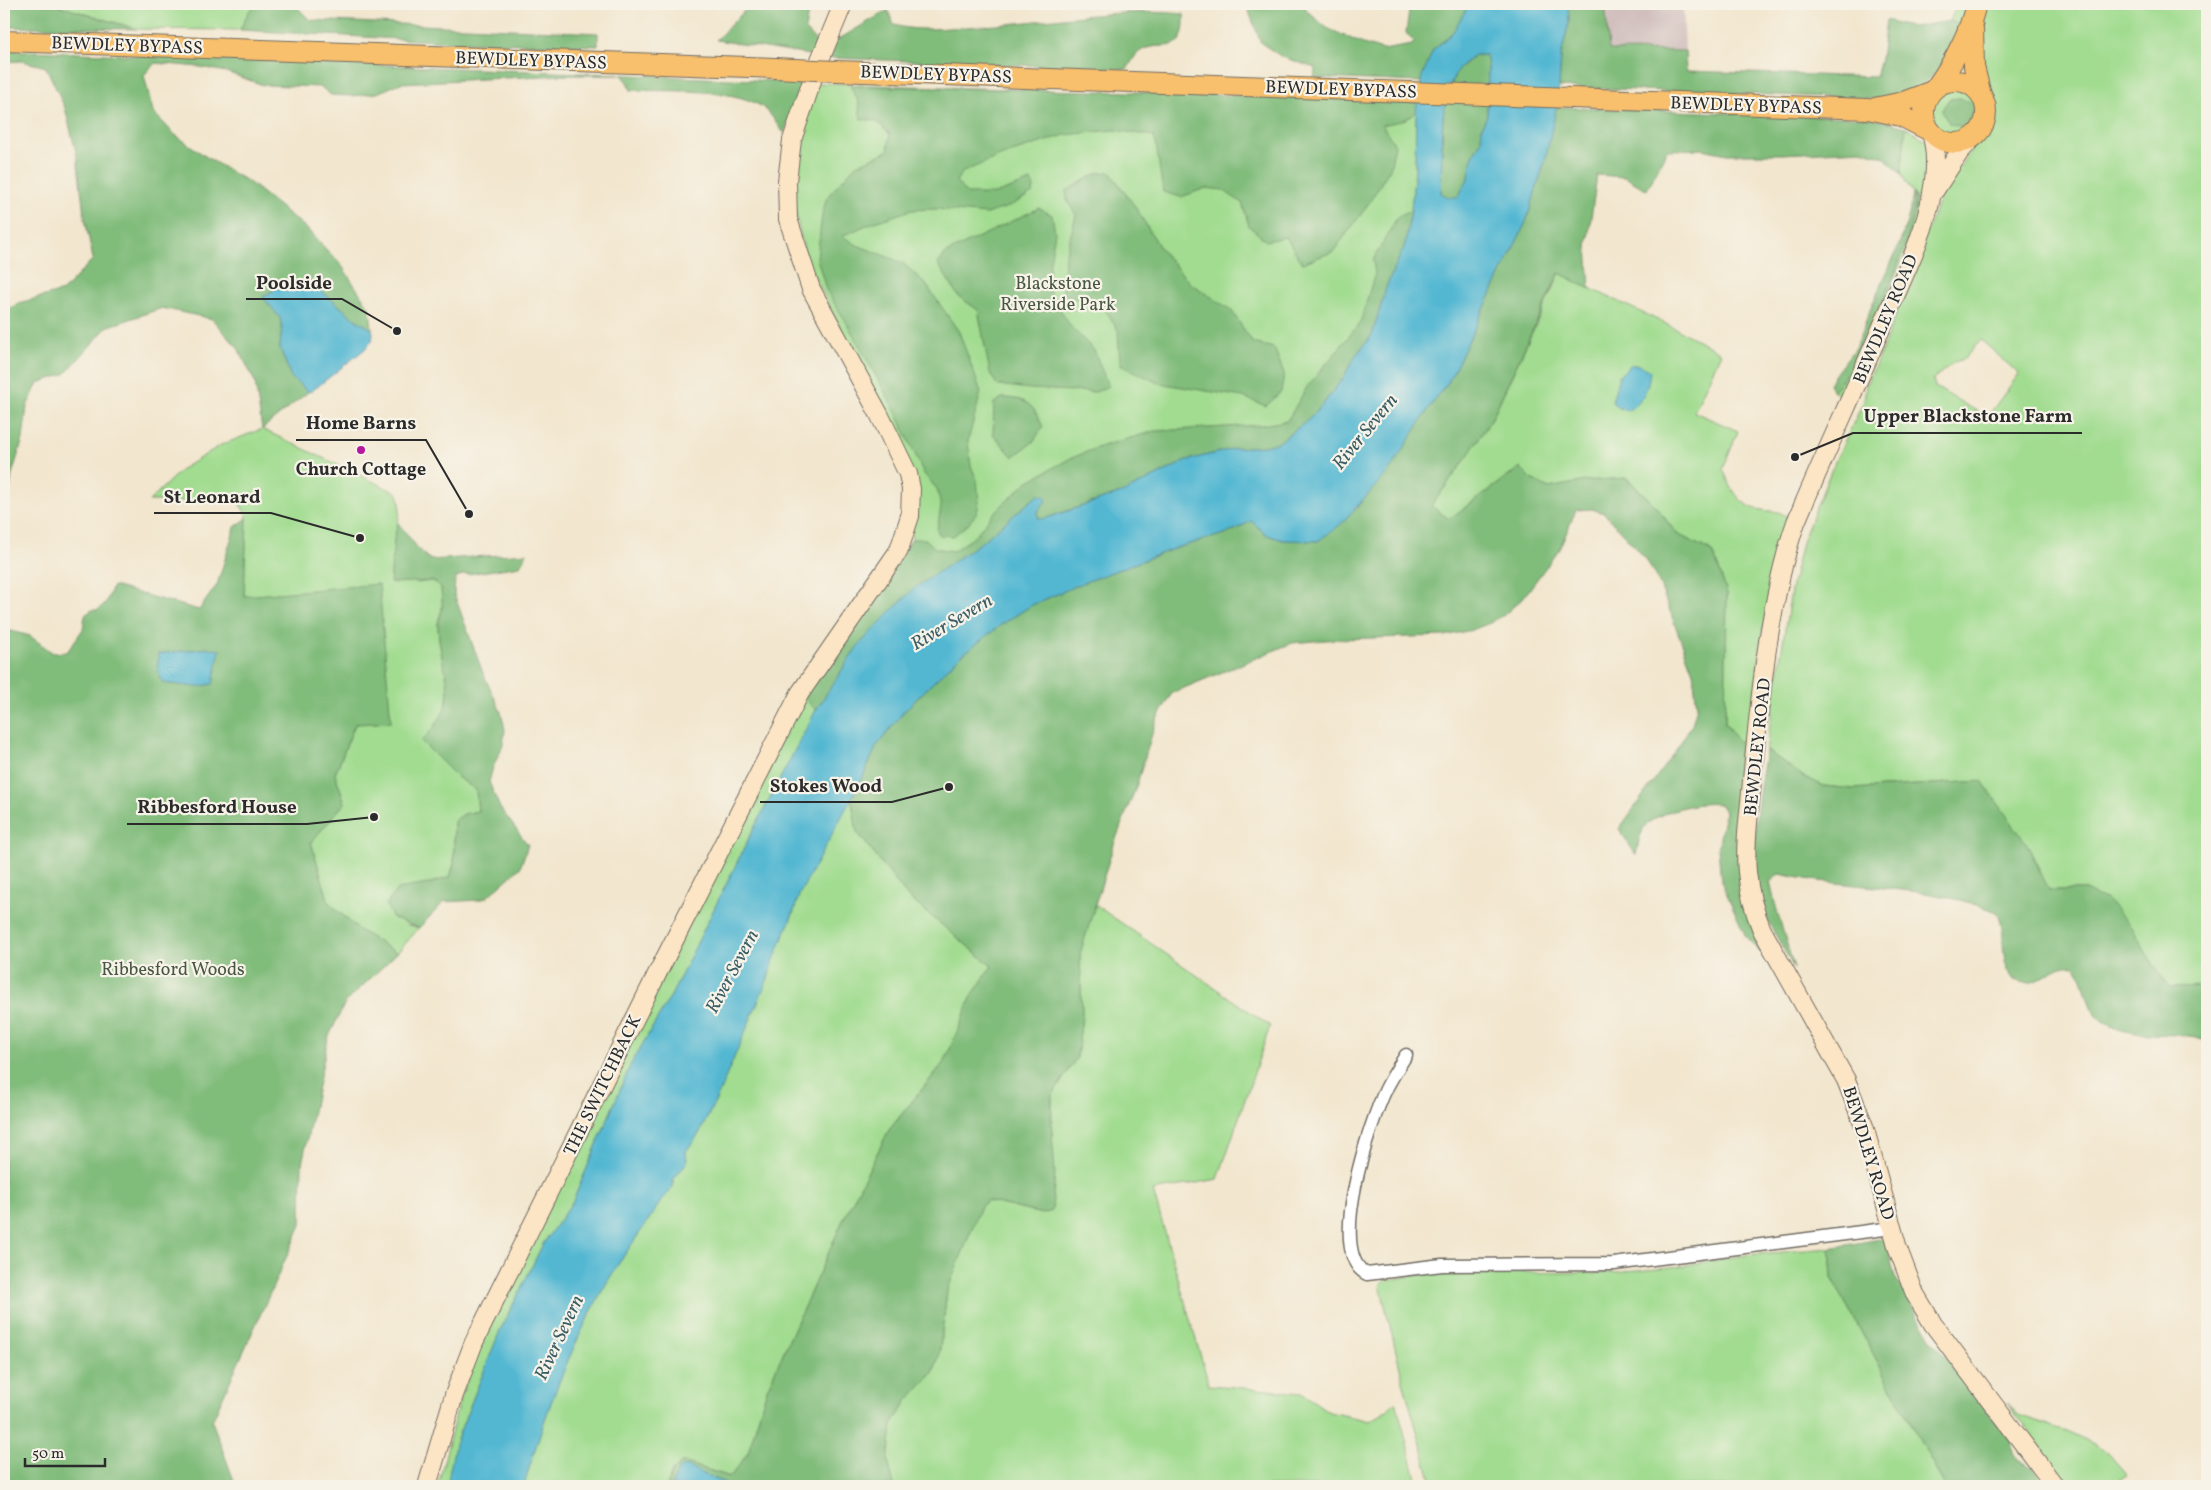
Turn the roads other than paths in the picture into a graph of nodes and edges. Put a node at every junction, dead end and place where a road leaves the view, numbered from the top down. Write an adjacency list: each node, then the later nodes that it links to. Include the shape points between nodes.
1 (843, 4): 12 (main road, THE SWITCHBACK, via 792,140 787,181 788,219 811,290 908,474 910,516 899,550 800,693 661,965 474,1342 454,1394)
2 (1975, 8): 4 (highway, via 1955,58); 5 (highway, via 1974,67)
3 (4, 41): 6 (highway, BEWDLEY BYPASS, bridge)
4 (1934, 89): 5 (highway, via 1949,81 1958,81 1975,88); 6 (highway, BEWDLEY BYPASS, via 1903,102); 7 (highway, via 1924,107 1924,117)
5 (1981, 95): 8 (highway, via 1986,113 1980,131)
6 (1868, 110): 7 (highway, BEWDLEY BYPASS, via 1902,116)
7 (1931, 132): 8 (highway, via 1944,141 1954,143); 9 (main road, BEWDLEY ROAD, via 1936,155)
8 (1973, 137): 9 (main road, BEWDLEY ROAD)
9 (1932, 194): 11 (main road, BEWDLEY ROAD, via 1910,259 1796,522 1784,561 1756,737 1746,869 1753,907 1762,930 1846,1080 1864,1126)
10 (1406, 1055): 11 (street, via 1386,1089 1374,1120 1352,1202 1349,1231 1353,1258 1360,1270 1367,1274 1442,1265 1614,1264)
11 (1892, 1228): 13 (main road, BEWDLEY ROAD, via 1915,1294 1939,1332)
12 (427, 1486)
13 (2055, 1486)

